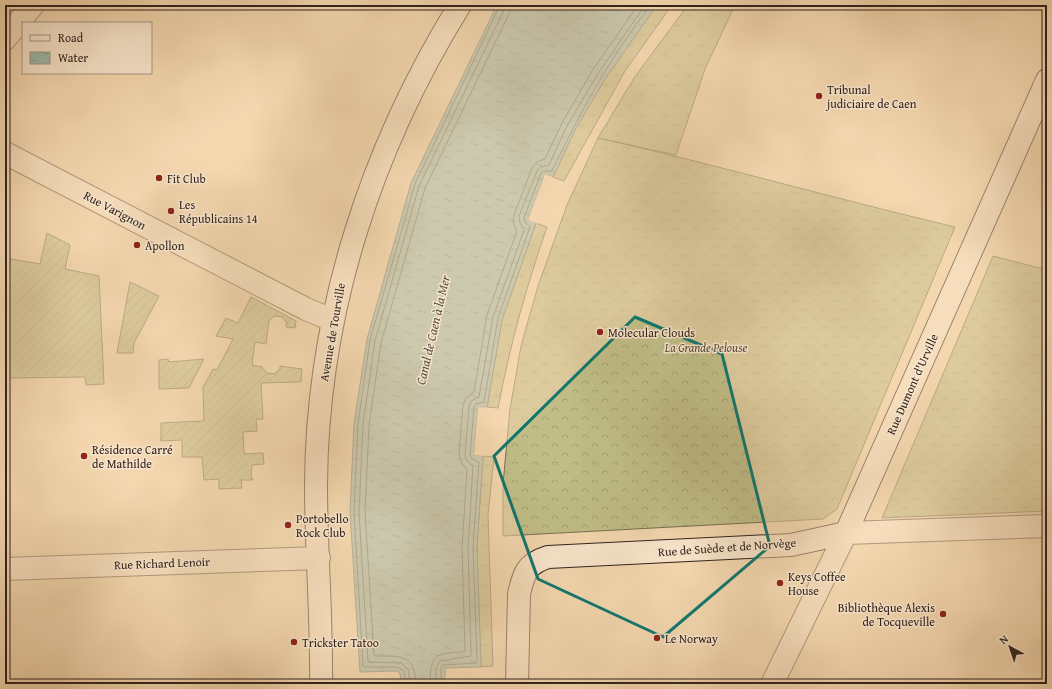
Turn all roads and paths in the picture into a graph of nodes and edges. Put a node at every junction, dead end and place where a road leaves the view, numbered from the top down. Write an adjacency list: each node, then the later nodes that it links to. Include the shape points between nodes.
1 (34, 5): 3 (street)
2 (460, 5): 6 (street, Avenue de Tourville, via 416,84 384,155 352,240)
3 (5, 39)
4 (1047, 80): 8 (street, Rue Dumont d'Urville)
5 (5, 153): 6 (street, Rue Varignon)
6 (332, 320): 9 (street, Avenue de Tourville, via 318,439 316,485)
7 (1047, 526): 8 (street, Rue de Suède et de Norvège)
8 (846, 533): 12 (street, Rue de Suède et de Norvège, via 792,545 548,557 529,566 522,579 519,594); 13 (street, Rue Dumont d'Urville)
9 (319, 558): 10 (street, Rue Richard Lenoir); 11 (street, Avenue de Tourville)
10 (5, 569)
11 (321, 684)
12 (517, 684)
13 (772, 684)

